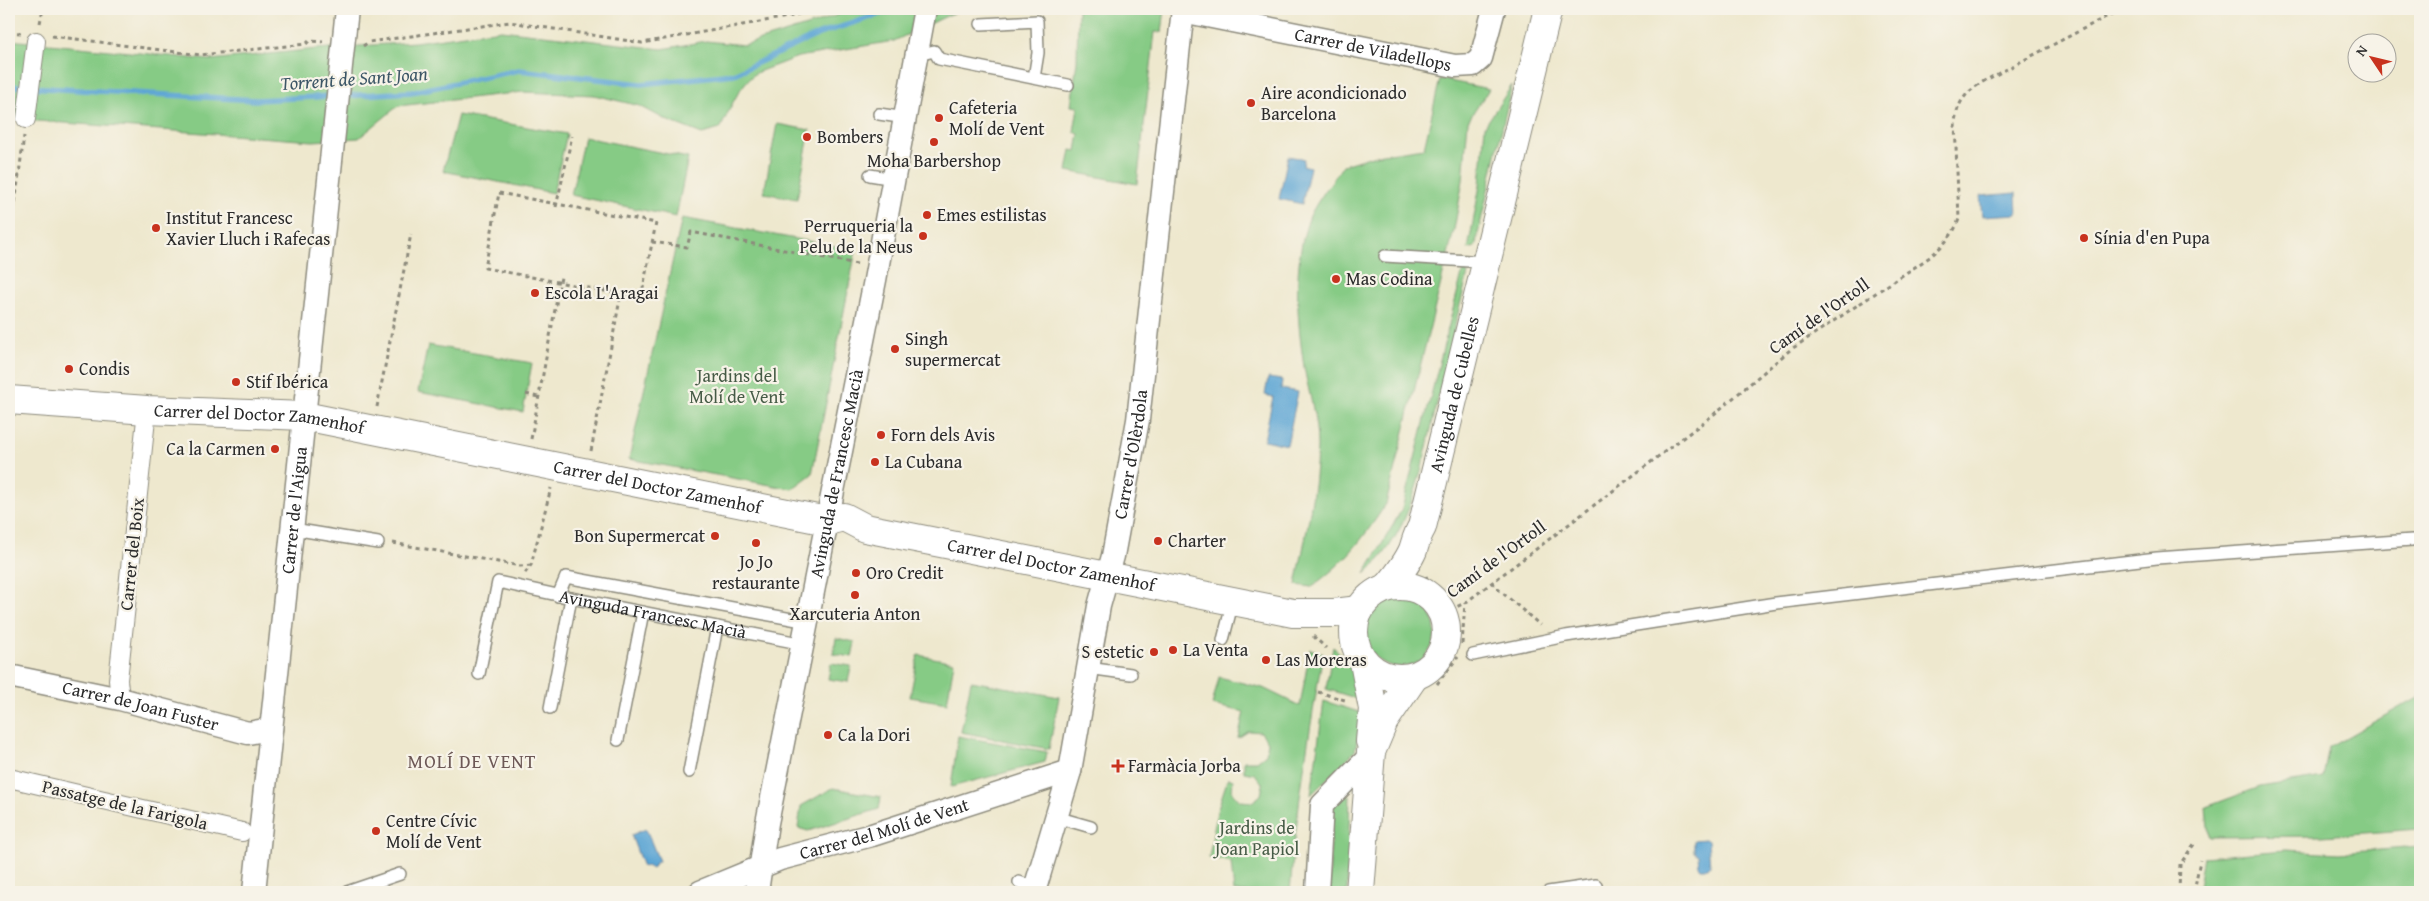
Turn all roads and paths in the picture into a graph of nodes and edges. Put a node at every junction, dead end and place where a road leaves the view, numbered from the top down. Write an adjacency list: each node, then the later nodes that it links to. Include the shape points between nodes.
1 (346, 9): 12 (street, Carrer de l'Aigua)
2 (812, 9): 12 (path, via 792,16 642,43 510,22)
3 (925, 9): 11 (street, Avinguda de Francesc Macià)
4 (1494, 9): 7 (street, Carrer de Viladellops, via 1481,58 1473,65 1455,66)
5 (1548, 9): 26 (street, Avinguda de Cubelles)
6 (2121, 9): 49 (path, Camí de l'Ortoll, via 1986,80 1962,98 1954,123 1959,219 1954,232 1930,257 1790,350 1713,415)
7 (1182, 10): 47 (street, Carrer d'Olèrdola, via 1138,420)
8 (981, 24): 13 (lane, via 1037,21 1038,53)
9 (9, 32): 10 (path)
10 (37, 37): 12 (path, via 200,55 306,44 309,41); 17 (street)
11 (919, 47): 13 (lane, via 934,51 939,59); 16 (street, Avinguda de Francesc Macià)
12 (343, 48): 36 (street, Carrer de l'Aigua)
13 (1034, 78): 14 (lane)
14 (1068, 85)
15 (880, 114): 16 (lane)
16 (906, 118): 20 (street, Avinguda de Francesc Macià)
17 (26, 119): 22 (path)
18 (572, 136): 21 (path)
19 (870, 174): 20 (lane)
20 (894, 179): 40 (street, Avinguda de Francesc Macià)
21 (557, 205): 24 (path, via 656,223); 29 (path, via 499,193 485,268)
22 (11, 234)
23 (411, 234): 35 (path)
24 (652, 242): 27 (path, via 687,247 691,232); 30 (path, via 641,298)
25 (1385, 256): 26 (lane)
26 (1486, 262): 41 (street, Avinguda de Cubelles)
27 (858, 264)
28 (561, 277): 29 (path)
29 (560, 282): 30 (path); 32 (path)
30 (621, 294): 38 (path)
31 (526, 394): 32 (path)
32 (538, 397): 37 (path)
33 (9, 400): 34 (street, Carrer del Doctor Zamenhof)
34 (147, 410): 36 (street, Carrer del Doctor Zamenhof); 71 (street, Carrer del Boix, via 118,680)
35 (376, 410)
36 (304, 416): 40 (street, Carrer del Doctor Zamenhof); 42 (street, Carrer de l'Aigua)
37 (530, 444)
38 (591, 450)
39 (553, 483): 45 (path)
40 (827, 521): 47 (street, Carrer del Doctor Zamenhof, via 844,517 865,528); 58 (street, Avinguda de Francesc Macià)
41 (1422, 527): 48 (street, via 1427,539); 50 (street, via 1401,571)
42 (293, 529): 44 (lane); 74 (street, Carrer de l'Aigua)
43 (2412, 540): 60 (lane, via 2148,559 1776,603)
44 (382, 542): 45 (path, via 520,566)
45 (531, 565): 46 (path)
46 (525, 574)
47 (1108, 576): 53 (street, Carrer del Doctor Zamenhof); 65 (street, Carrer d'Olèrdola)
48 (1423, 580): 50 (street); 56 (street); 56 (path, via 1426,577)
49 (1492, 582): 56 (path, Camí de l'Ortoll, via 1465,603); 60 (path)
50 (1388, 588): 54 (street, via 1374,592)
51 (558, 596): 52 (lane, Avinguda Francesc Macià); 58 (lane, Avinguda Francesc Macià, via 566,577); 66 (lane, via 498,582)
52 (571, 598): 55 (lane, Avinguda Francesc Macià); 73 (lane)
53 (1233, 601): 57 (street, Carrer del Doctor Zamenhof); 61 (lane)
54 (1359, 610): 57 (street, via 1334,614); 63 (street, via 1354,622)
55 (643, 612): 59 (lane, Avinguda Francesc Macià); 75 (lane)
56 (1446, 612): 69 (street, via 1447,632 1442,654); 69 (path, via 1454,627 1450,645 1444,660)
57 (1298, 613): 63 (street, via 1340,629)
58 (808, 622): 62 (street, Avinguda de Francesc Macià)
59 (717, 627): 62 (lane, Avinguda Francesc Macià); 78 (lane)
60 (1559, 639): 64 (lane)
61 (1223, 640)
62 (804, 644): 85 (street, Avinguda de Francesc Macià, via 768,823)
63 (1360, 650): 69 (street, via 1377,673 1389,677); 76 (street, via 1373,709)
64 (1473, 656)
65 (1088, 668): 67 (lane); 77 (street, Carrer d'Olèrdola)
66 (479, 674)
67 (1131, 674)
68 (9, 676): 71 (street, Carrer de Joan Fuster)
69 (1421, 676): 76 (street, via 1384,721)
70 (1318, 692): 72 (path)
71 (120, 699): 74 (street, Carrer de Joan Fuster, via 248,733)
72 (1353, 703)
73 (550, 708)
74 (271, 729): 89 (street, Carrer de l'Aigua)
75 (618, 740)
76 (1371, 753): 93 (street, via 1322,805); 94 (street)
77 (1070, 770): 80 (street, Carrer d'Olèrdola); 85 (street, Carrer del Molí de Vent, via 872,835)
78 (689, 772)
79 (9, 778): 82 (street, Passatge de la Farigola)
80 (1056, 817): 81 (lane); 88 (street, Carrer d'Olèrdola)
81 (1092, 827)
82 (242, 832)
83 (2195, 843): 96 (path, via 2180,864)
84 (2200, 860): 97 (path)
85 (763, 866): 91 (street, Carrer del Molí de Vent); 92 (street, Avinguda de Francesc Macià)
86 (400, 874): 90 (lane)
87 (1596, 885): 95 (lane)
88 (1029, 887)
89 (254, 892)
90 (347, 892)
91 (700, 892)
92 (757, 892)
93 (1317, 892)
94 (1360, 892)
95 (1548, 892)
96 (2179, 892)
97 (2194, 892)

